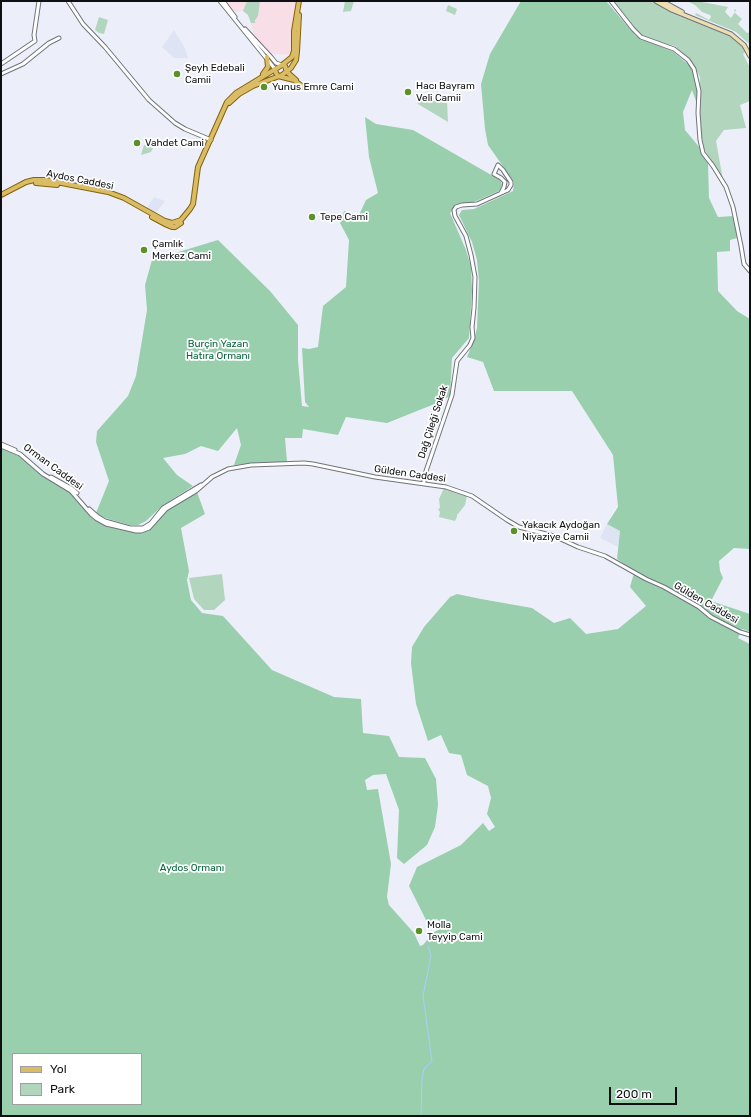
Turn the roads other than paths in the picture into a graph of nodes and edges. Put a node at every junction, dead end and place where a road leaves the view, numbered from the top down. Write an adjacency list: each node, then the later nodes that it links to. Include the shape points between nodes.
1 (38, 1): 9 (street)
2 (68, 1): 23 (street, via 83,24 106,47 153,104 175,123)
3 (221, 1): 13 (street); 16 (street, via 276,63)
4 (300, 1): 14 (main road); 16 (main road, via 294,31 294,51 290,60)
5 (611, 1): 28 (street, via 641,37 674,49 688,60 694,69 699,91 700,140 704,154 726,187 733,207 744,264)
6 (656, 1): 12 (main road, via 731,34 744,45)
7 (662, 1): 11 (main road, via 731,32 744,41)
8 (59, 38): 10 (street)
9 (35, 41): 10 (street); 15 (street)
10 (43, 47): 19 (street, via 23,64)
11 (750, 51)
12 (750, 56)
13 (267, 57): 17 (street); 22 (main road, via 268,68)
14 (296, 60): 18 (main road); 21 (main road, via 292,72)
15 (1, 64)
16 (282, 65): 17 (main road); 18 (main road)
17 (276, 69): 20 (main road); 22 (main road, Aydos Caddesi)
18 (287, 72): 20 (main road); 21 (main road)
19 (1, 74)
20 (280, 76): 21 (main road, via 294,80 303,87); 23 (main road, Aydos Caddesi, via 253,86 230,101)
21 (294, 78)
22 (258, 79): 23 (main road, Aydos Caddesi, via 228,99)
23 (210, 140): 27 (main road, Aydos Caddesi, via 200,170 194,206 185,220 173,225 114,194 46,180 26,182)
24 (504, 171): 25 (street, via 502,176); 25 (street, via 498,165 494,174); 26 (street, via 511,185 508,190)
25 (498, 176): 26 (street, via 505,182)
26 (501, 193): 31 (street, Dağ Çileği Sokak, via 477,204 462,205 454,210 454,216 466,236 472,255 475,277 473,338 457,361 452,395 426,470)
27 (1, 196)
28 (750, 271)
29 (1, 445): 30 (street, Orman Caddesi, via 29,459 44,473 74,490 96,516 130,528 147,526 163,508)
30 (204, 483): 31 (street, Gülden Caddesi, via 232,468 304,463)
31 (424, 484): 32 (street, Gülden Caddesi, via 446,487 472,496 519,527 554,536 605,556 699,607 711,617)
32 (750, 635)

